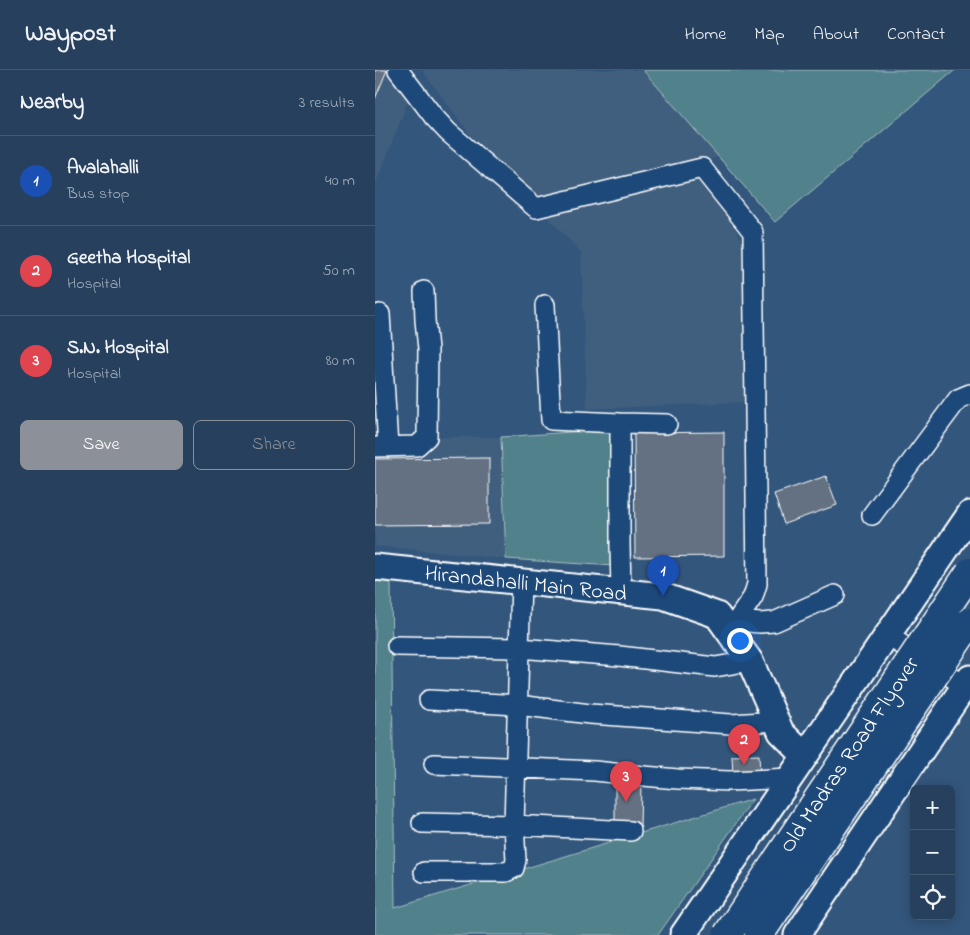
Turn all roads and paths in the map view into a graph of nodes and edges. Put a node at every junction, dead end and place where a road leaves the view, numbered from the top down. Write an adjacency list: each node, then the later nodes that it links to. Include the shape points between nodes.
1 (398, 70): 17 (street, via 448,132 536,208 702,168 753,232 757,584 753,597)
2 (424, 291): 8 (street, via 428,349 427,437 417,446)
3 (545, 305): 6 (street, via 551,420)
4 (380, 314): 8 (street)
5 (970, 394): 10 (street, via 958,399)
6 (620, 423): 7 (street); 14 (street)
7 (667, 424)
8 (381, 447)
9 (970, 514): 18 (main road)
10 (872, 515)
11 (375, 566): 13 (main road, Hirandahalli Main Road)
12 (970, 572): 35 (highway, Old Madras Road Flyover, bridge)
13 (521, 581): 14 (main road, Hirandahalli Main Road); 20 (street)
14 (621, 591): 17 (main road, Hirandahalli Main Road, via 663,596 717,615)
15 (835, 595): 17 (street, via 774,622)
16 (970, 622): 36 (highway, Old Madras Road Flyover, bridge)
17 (733, 626): 21 (main road, Hirandahalli Main Road)
18 (887, 635): 22 (street); 26 (main road)
19 (397, 646): 20 (street)
20 (519, 648): 21 (street, via 715,667); 24 (street)
21 (750, 661): 25 (main road, Hirandahalli Main Road)
22 (968, 685): 37 (main road)
23 (429, 700): 24 (street)
24 (518, 705): 25 (street, via 652,719 731,724); 28 (street)
25 (776, 722): 26 (main road, Hirandahalli Main Road, via 781,732)
26 (805, 756): 29 (main road)
27 (434, 764): 28 (street)
28 (517, 767): 29 (street, via 595,770 678,779); 31 (street)
29 (789, 778): 34 (main road)
30 (422, 823): 31 (street)
31 (514, 824): 32 (street); 33 (street, via 514,868 506,872)
32 (631, 831)
33 (424, 872)
34 (683, 935)
35 (727, 935)
36 (759, 935)
37 (797, 935)

